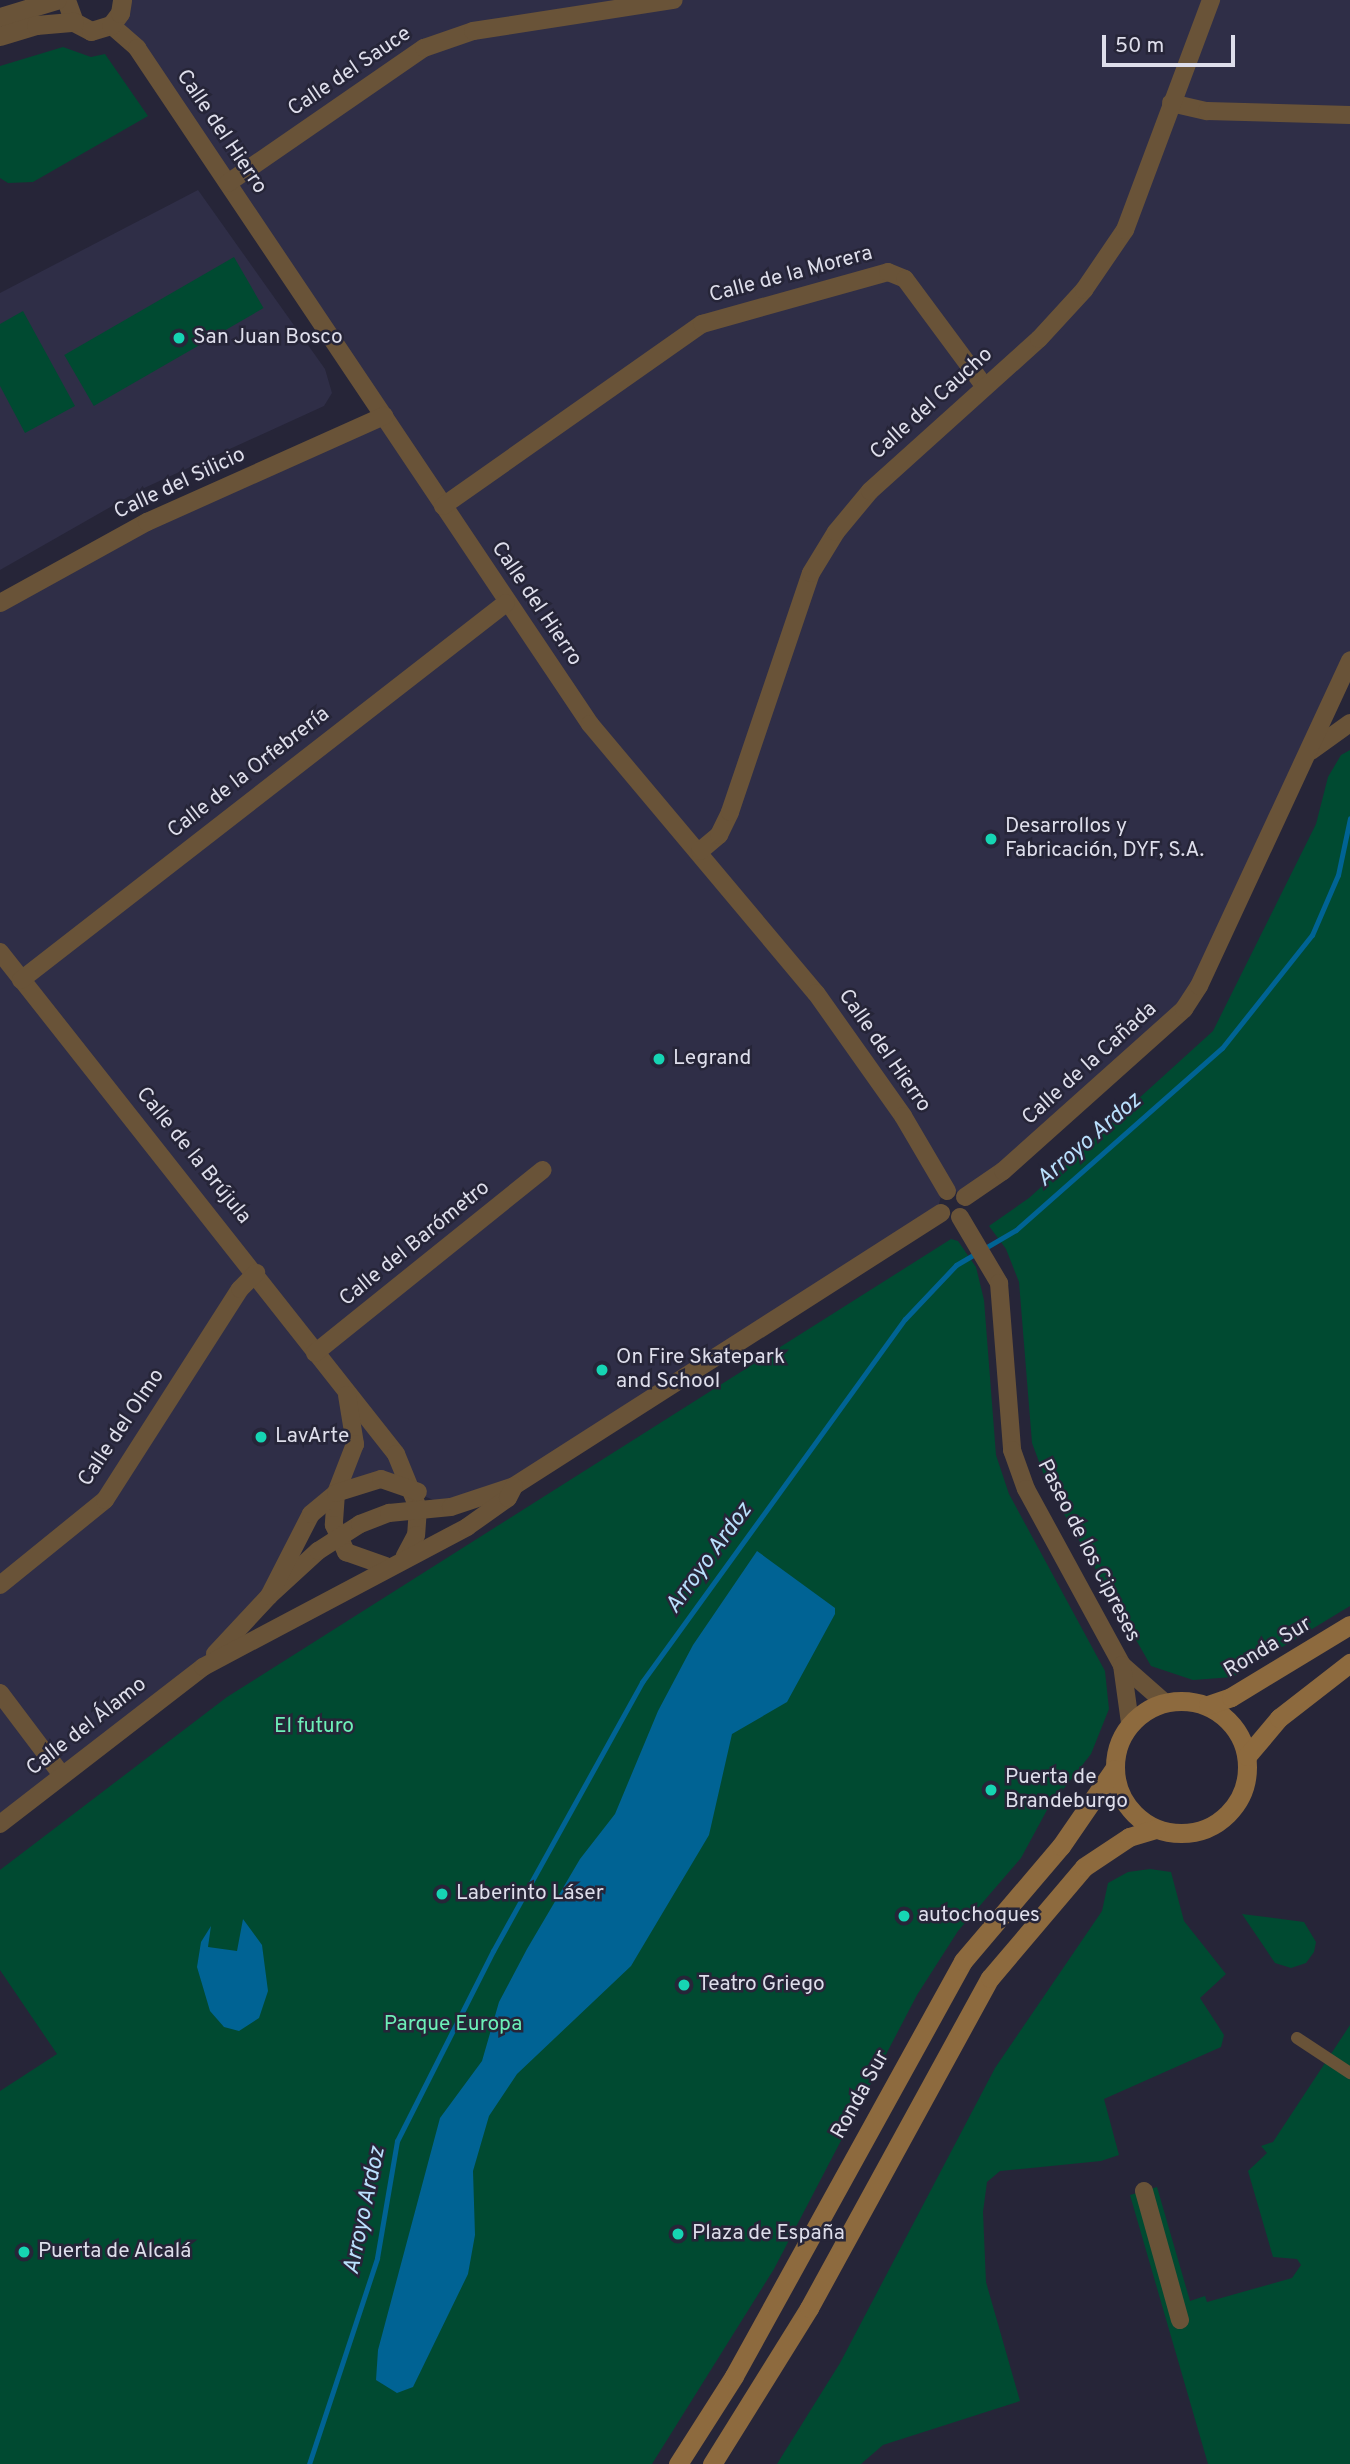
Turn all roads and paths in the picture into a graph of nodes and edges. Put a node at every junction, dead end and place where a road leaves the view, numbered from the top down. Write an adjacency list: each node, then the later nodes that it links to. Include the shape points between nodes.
1 (57, 0): 6 (street)
2 (66, 0): 7 (street)
3 (122, 0): 8 (street)
4 (674, 0): 12 (street, Calle del Sauce, via 472,30 424,48)
5 (1211, 0): 10 (street, Calle del Caucho)
6 (0, 17)
7 (74, 22): 8 (street, via 91,31); 9 (street, via 36,25)
8 (111, 25): 12 (street, Calle del Hierro, via 137,48)
9 (0, 36)
10 (1171, 103): 11 (street, via 1207,111); 13 (street, Calle del Caucho, via 1125,230 1084,290)
11 (1350, 115)
12 (228, 183): 14 (street, Calle del Hierro)
13 (985, 387): 15 (street, Calle de la Morera, via 905,279 888,272 702,324); 23 (street, Calle del Caucho, via 870,491 836,532 811,573 730,813 719,835)
14 (384, 416): 15 (street, Calle del Hierro); 16 (street, Calle del Silicio, via 147,522)
15 (443, 506): 17 (street, Calle del Hierro)
16 (0, 603)
17 (506, 603): 23 (street, Calle del Hierro, via 590,724); 25 (street, Calle de la Orfebrería)
18 (1350, 660): 20 (street, Calle de la Cañada)
19 (1350, 692): 20 (street, Calle de la Cañada)
20 (1324, 719): 22 (street, Calle de la Cañada)
21 (1350, 723): 22 (street, Calle de la Cañada)
22 (1308, 753): 28 (street, Calle de la Cañada, via 1184,1009 1003,1171)
23 (700, 851): 27 (street, Calle del Hierro, via 816,993 903,1116)
24 (0, 952): 25 (street, Calle de la Brújula)
25 (21, 980): 31 (street, Calle de la Brújula)
26 (543, 1170): 32 (street, Calle del Barómetro)
27 (947, 1191): 28 (street); 29 (street, via 939,1201)
28 (965, 1197): 30 (street, via 967,1208)
29 (941, 1213): 30 (street, via 950,1219); 35 (street)
30 (961, 1217): 47 (street, Paseo de los Cipreses, via 986,1257 1003,1306 1012,1450 1026,1489)
31 (256, 1273): 32 (street, Calle de la Brújula); 43 (street, Calle del Olmo, via 240,1289 105,1500)
32 (315, 1353): 33 (street, Calle de la Brújula)
33 (346, 1392): 34 (street, Calle de la Brújula, via 355,1427); 36 (street, Calle de la Brújula, via 396,1454)
34 (349, 1463): 37 (street, Calle del Álamo)
35 (514, 1486): 38 (street, Calle del Álamo); 41 (street, Calle del Álamo, via 508,1498 467,1527)
36 (414, 1490): 37 (street, Calle del Álamo, via 381,1479); 38 (street, Calle del Álamo); 39 (street)
37 (336, 1493): 40 (street, Calle del Álamo); 44 (street, Calle del Álamo, via 312,1514)
38 (451, 1507): 39 (street, Calle del Álamo)
39 (418, 1508): 40 (street, Calle del Álamo, via 360,1524); 41 (street, via 416,1535)
40 (338, 1538): 42 (street, via 358,1559); 44 (street, Calle del Álamo)
41 (405, 1556): 42 (street, Calle del Álamo)
42 (386, 1566): 48 (street, Calle del Álamo, via 336,1600)
43 (0, 1585)
44 (269, 1596): 48 (street, Calle del Álamo)
45 (1350, 1625): 51 (main road, Ronda Sur, via 1231,1697)
46 (1350, 1663): 53 (main road, via 1279,1718)
47 (1122, 1665): 50 (street, Paseo de los Cipreses); 52 (street, Paseo de los Cipreses)
48 (203, 1667): 55 (street, Calle del Álamo)
49 (0, 1693): 55 (street)
50 (1164, 1702): 51 (main road); 52 (main road)
51 (1209, 1705): 53 (main road, Ronda Sur, via 1234,1727)
52 (1130, 1723): 54 (main road, Ronda Sur, via 1118,1744)
53 (1247, 1756): 57 (main road, via 1242,1794 1217,1823 1177,1833)
54 (1114, 1769): 57 (main road, via 1120,1794 1135,1815); 62 (main road, Ronda Sur, via 1061,1846 963,1961 734,2376)
55 (61, 1774): 56 (street, Calle del Álamo)
56 (0, 1824)
57 (1157, 1829): 63 (main road, via 1129,1837 1084,1867 990,1978 809,2308)
58 (1297, 2038): 59 (street)
59 (1350, 2073)
60 (1144, 2191): 61 (street)
61 (1180, 2320)
62 (678, 2464)
63 (712, 2464)

